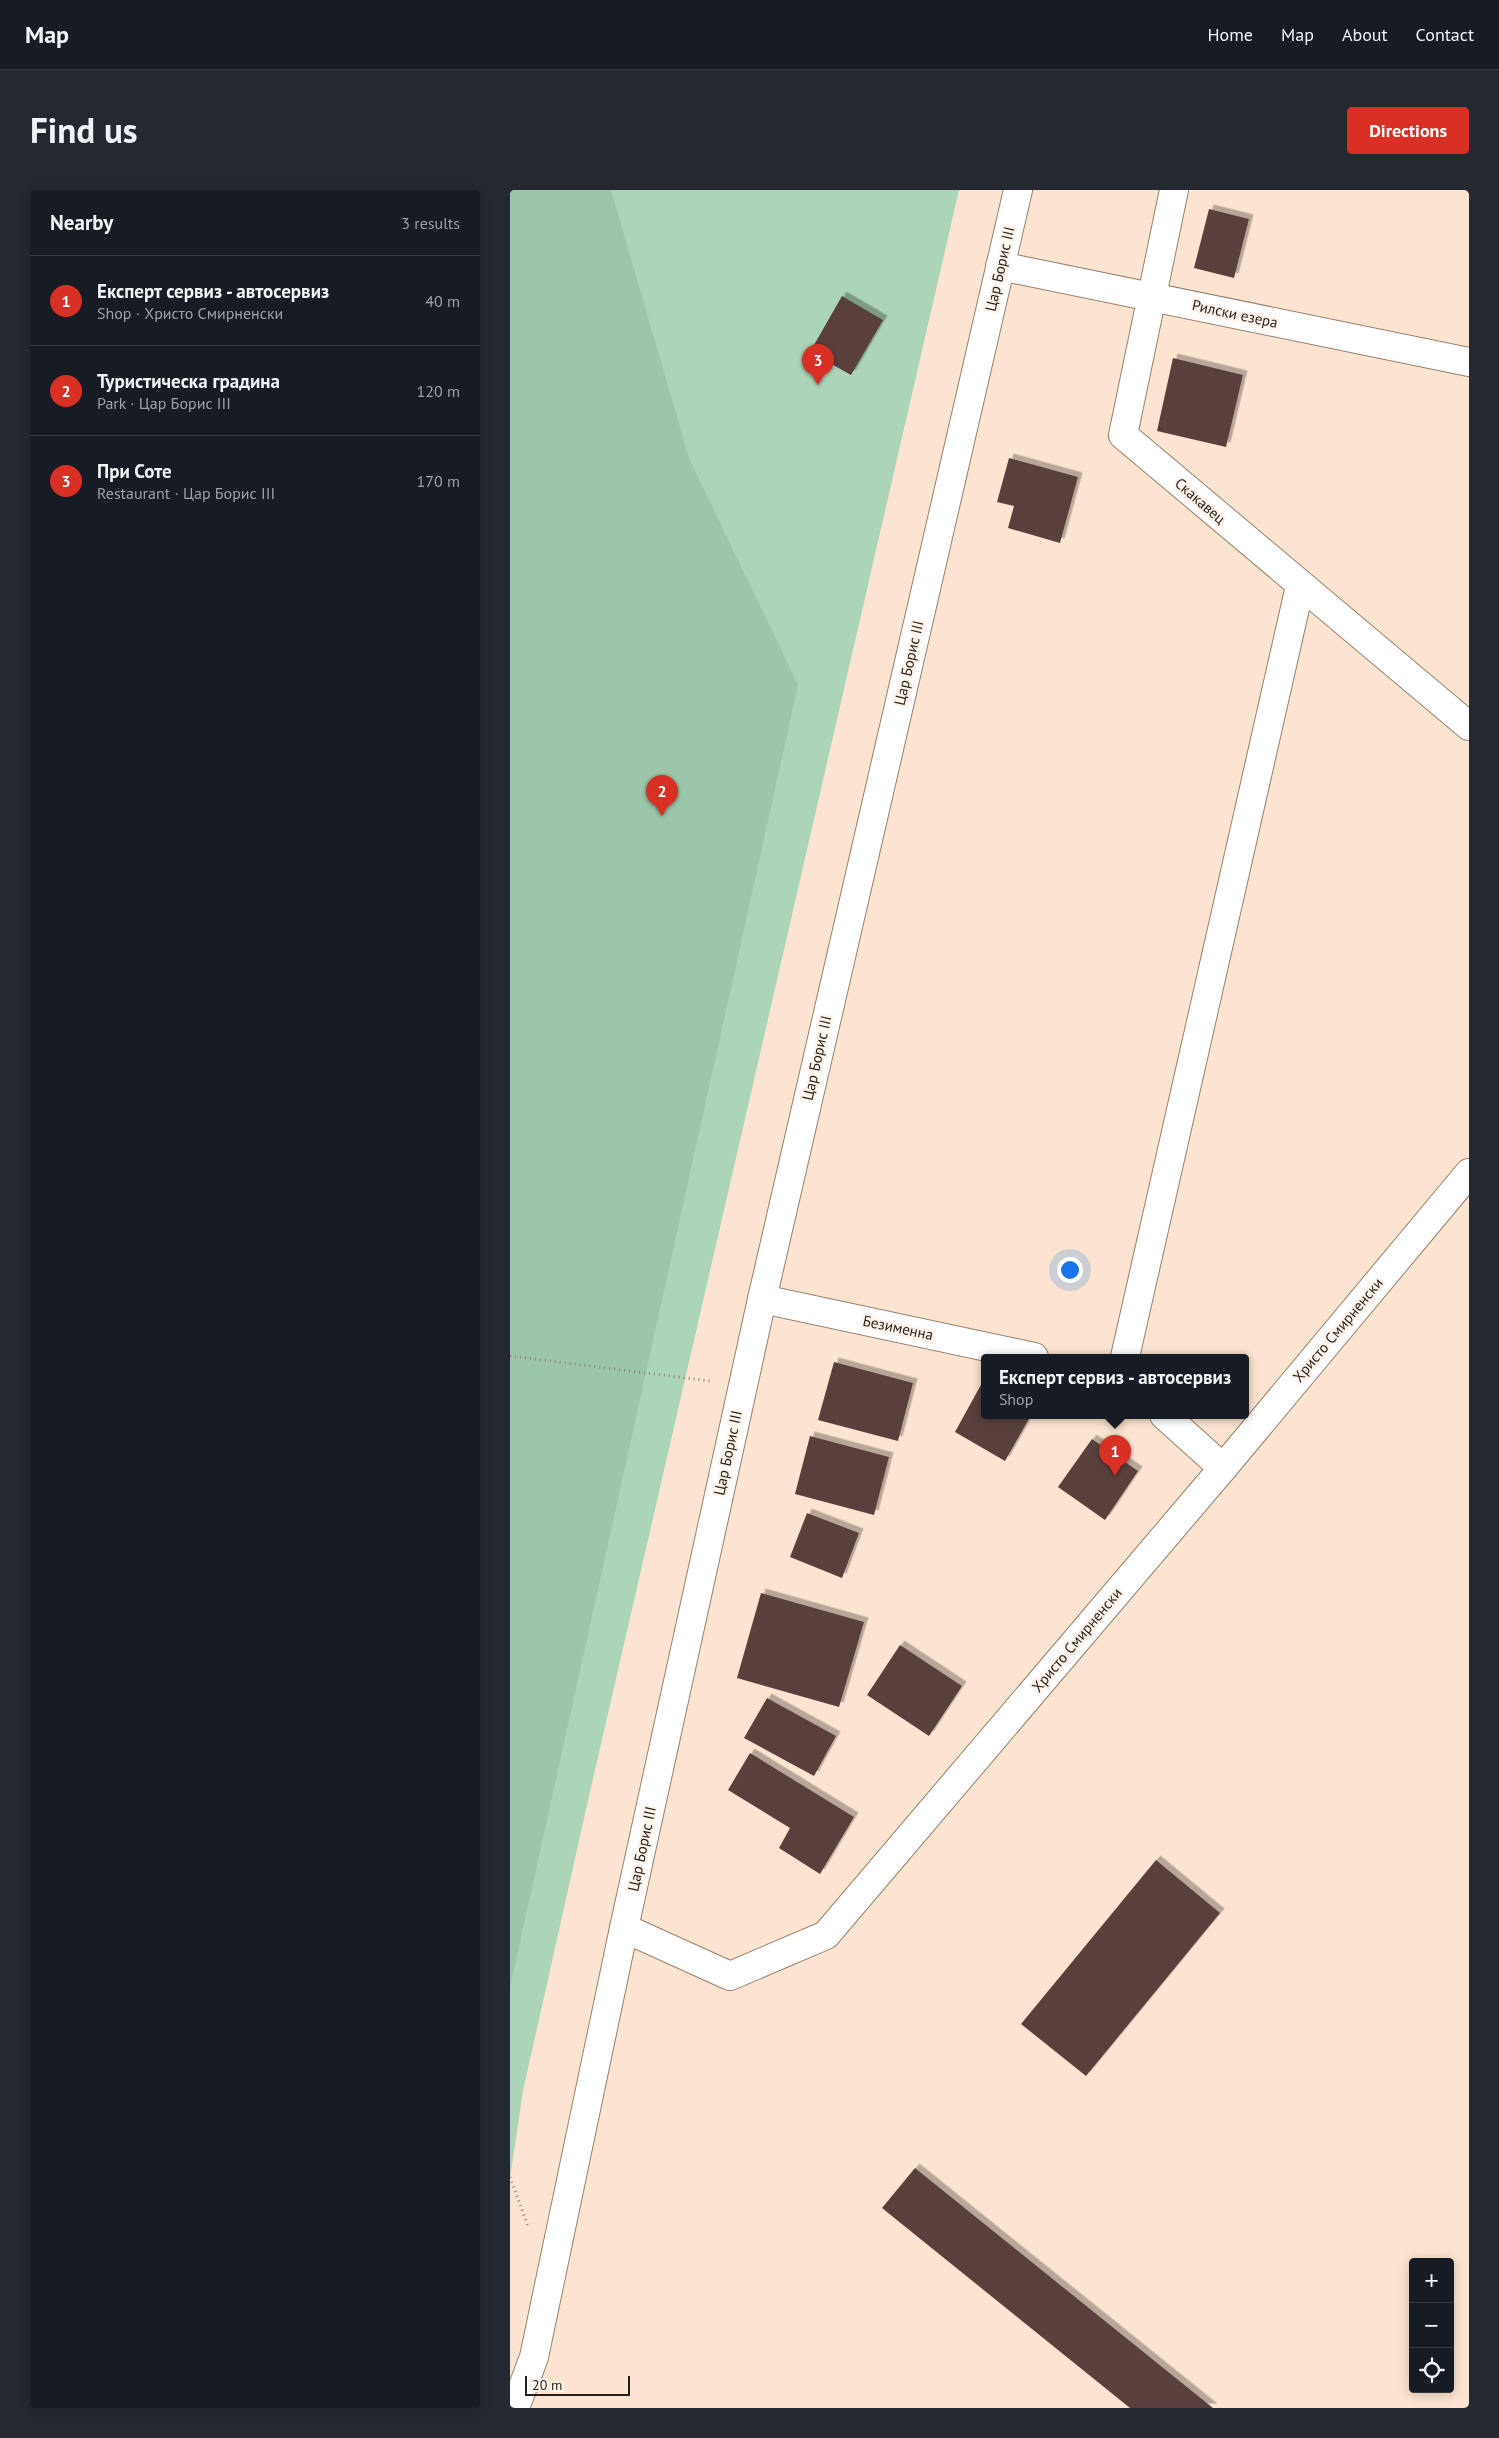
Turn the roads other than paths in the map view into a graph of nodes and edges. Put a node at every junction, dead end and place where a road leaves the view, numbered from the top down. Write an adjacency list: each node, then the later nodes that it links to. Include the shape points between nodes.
1 (1018, 190): 3 (street, Цар Борис III)
2 (1174, 190): 4 (street, Скакавец)
3 (1000, 266): 4 (street, Рилски езера); 9 (street, Цар Борис III)
4 (1153, 298): 5 (street, Рилски езера); 6 (street, Скакавец, via 1123,435)
5 (1469, 362)
6 (1300, 586): 7 (street, Скакавец); 11 (street)
7 (1469, 726)
8 (1469, 1173): 13 (street, Христо Смирненски)
9 (762, 1299): 10 (street, Безименна); 14 (street, Цар Борис III)
10 (1020, 1354)
11 (1126, 1354)
12 (1168, 1419): 13 (street)
13 (1223, 1468): 14 (street, Христо Смирненски, via 826,1936 730,1976)
14 (624, 1928): 15 (street, Цар Борис III, via 534,2357)
15 (514, 2408)

